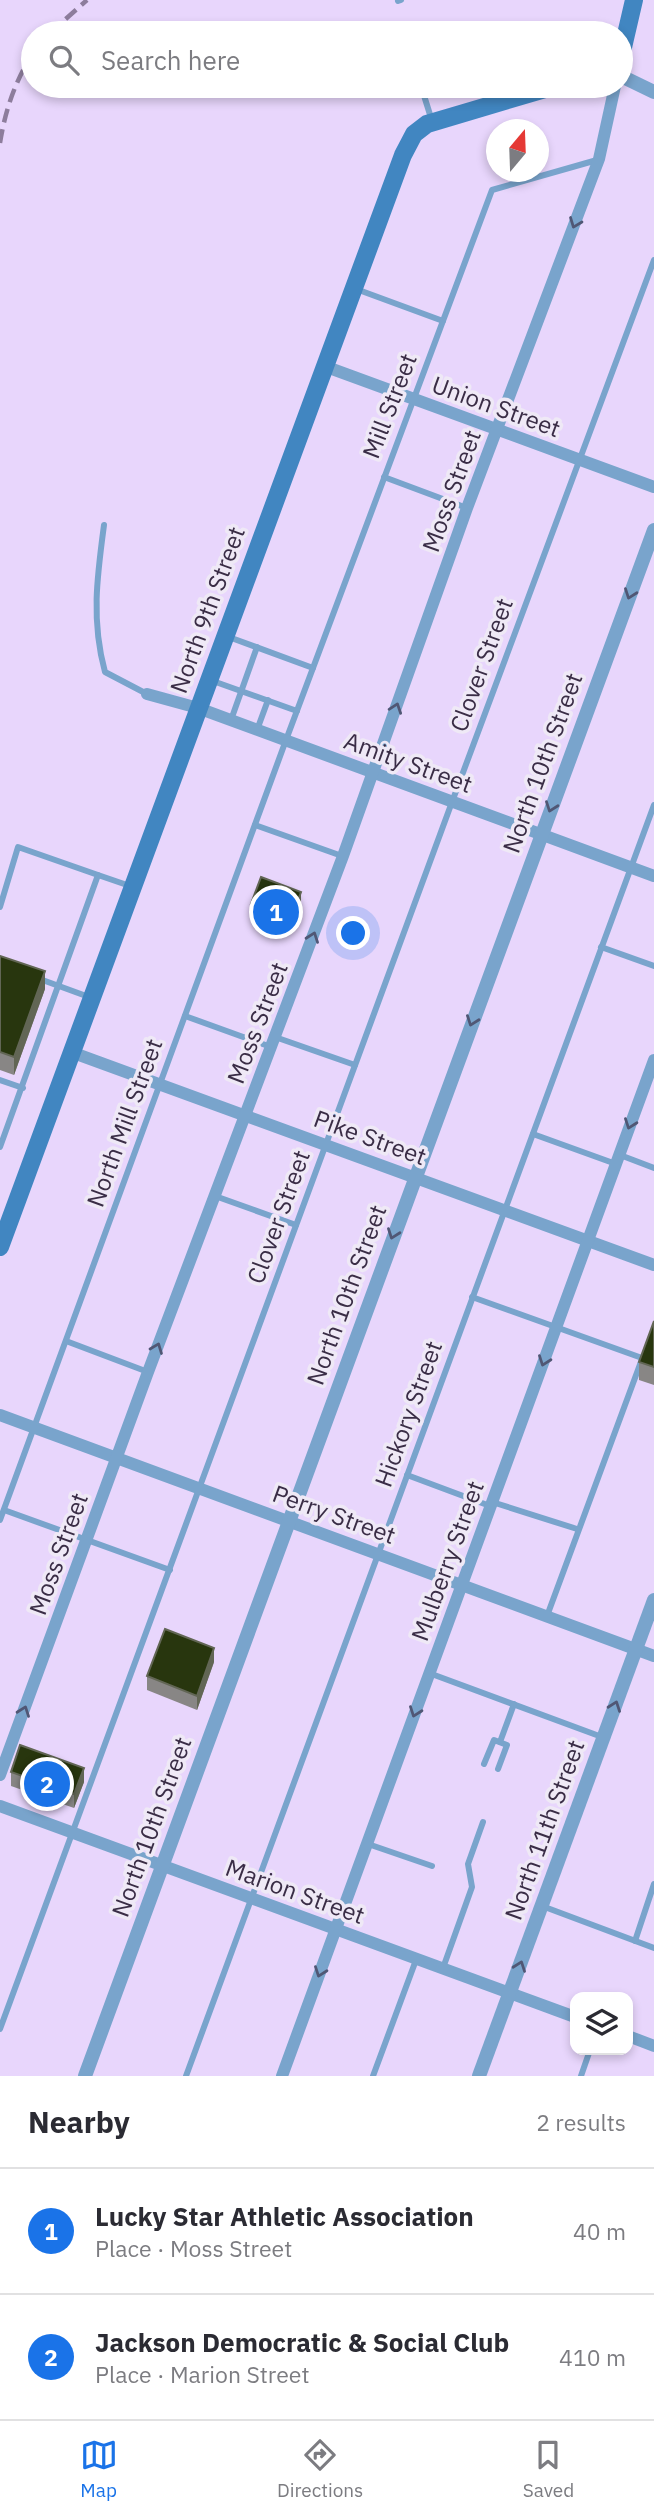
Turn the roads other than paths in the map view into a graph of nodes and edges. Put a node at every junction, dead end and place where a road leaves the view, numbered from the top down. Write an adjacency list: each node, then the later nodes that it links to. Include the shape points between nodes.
1 (634, 0): 2 (main road)
2 (629, 21)
3 (633, 82): 4 (street)
4 (654, 92)
5 (425, 98): 8 (lane)
6 (514, 98): 8 (main road, North 9th Street)
7 (612, 98): 9 (street, Moss Street)
8 (432, 122): 11 (main road, North 9th Street, via 414,134 403,155)
9 (599, 159): 12 (lane, Mill Street, via 492,190); 15 (street, Moss Street, one-way to 15)
10 (654, 260): 16 (lane, Clover Street)
11 (353, 288): 12 (lane); 13 (main road, North 9th Street)
12 (443, 321): 14 (lane, Mill Street)
13 (324, 366): 14 (street, Union Street); 22 (main road, North 9th Street)
14 (414, 399): 15 (street, Union Street); 17 (lane, Mill Street)
15 (497, 429): 16 (street, Union Street); 19 (street, Moss Street)
16 (579, 460): 18 (street, Union Street); 35 (lane, Clover Street)
17 (384, 477): 19 (lane); 24 (lane, Mill Street)
18 (654, 487)
19 (467, 508): 34 (street, Moss Street, one-way to 19)
20 (104, 525): 27 (lane, via 95,592 99,653 105,672)
21 (654, 530): 38 (street, North 10th Street, one-way to 38)
22 (224, 636): 23 (lane); 25 (main road, North 9th Street)
23 (257, 648): 24 (lane); 26 (lane)
24 (313, 668): 30 (lane, Mill Street)
25 (208, 680): 26 (lane); 29 (main road, North 9th Street)
26 (241, 691): 28 (lane); 31 (lane)
27 (147, 694): 29 (street, Amity Street)
28 (268, 700): 30 (lane); 32 (lane)
29 (198, 708): 31 (street, Amity Street); 43 (main road, North 9th Street)
30 (297, 711): 33 (lane, Mill Street)
31 (231, 720): 32 (street, Amity Street)
32 (257, 730): 33 (street, Amity Street)
33 (286, 740): 34 (street, Amity Street); 37 (lane, North Mill Street)
34 (374, 772): 35 (street, Amity Street); 39 (street, Moss Street)
35 (452, 802): 38 (street, Amity Street); 54 (lane, Clover Street)
36 (654, 805): 40 (lane, Hickory Street)
37 (255, 825): 39 (lane); 50 (lane, North Mill Street)
38 (541, 834): 40 (street, Amity Street); 66 (street, North 10th Street, one-way to 66)
39 (343, 856): 51 (street, Moss Street, one-way to 39)
40 (631, 867): 42 (street, Amity Street); 45 (lane, Hickory Street)
41 (98, 875): 43 (lane); 44 (lane, via 18,847); 48 (lane)
42 (654, 876)
43 (132, 887): 49 (main road, North 9th Street)
44 (0, 906)
45 (601, 947): 46 (lane); 61 (lane, Hickory Street)
46 (654, 966)
47 (23, 973): 48 (lane)
48 (59, 986): 49 (lane); 57 (lane)
49 (91, 997): 52 (main road, North 9th Street)
50 (185, 1016): 51 (lane); 56 (lane, North Mill Street)
51 (273, 1042): 54 (lane); 58 (street, Moss Street)
52 (71, 1052): 56 (street, Pike Street); 71 (main road, North 9th Street)
53 (654, 1060): 64 (street, Mulberry Street, one-way to 64)
54 (355, 1065): 62 (lane, Clover Street)
55 (0, 1080): 57 (lane)
56 (159, 1084): 58 (street, Pike Street); 75 (lane, North Mill Street)
57 (23, 1088): 60 (lane)
58 (245, 1115): 62 (street, Pike Street); 67 (street, Moss Street)
59 (0, 1122): 60 (lane)
60 (8, 1125): 63 (lane)
61 (533, 1133): 64 (lane); 68 (lane, Hickory Street)
62 (326, 1145): 66 (street, Pike Street); 69 (lane, Clover Street)
63 (0, 1147)
64 (618, 1159): 65 (lane); 70 (street, Mulberry Street)
65 (654, 1168)
66 (414, 1177): 68 (street, Pike Street); 87 (street, North 10th Street, one-way to 87)
67 (215, 1196): 69 (lane); 78 (street, Moss Street, one-way to 67)
68 (504, 1210): 70 (street, Pike Street); 73 (lane, Hickory Street)
69 (296, 1225): 83 (lane, Clover Street)
70 (588, 1241): 72 (street, Pike Street); 74 (street, Mulberry Street)
71 (0, 1247)
72 (654, 1265)
73 (472, 1297): 74 (lane); 82 (lane, Hickory Street)
74 (556, 1326): 77 (lane); 84 (street, Mulberry Street, one-way to 84)
75 (66, 1341): 78 (lane); 80 (lane, North Mill Street)
76 (646, 1347): 77 (lane)
77 (642, 1358): 88 (lane)
78 (148, 1372): 81 (street, Moss Street)
79 (0, 1415): 80 (street, Perry Street)
80 (34, 1428): 81 (street, Perry Street); 85 (lane, North Mill Street)
81 (117, 1458): 83 (street, Perry Street); 89 (street, Moss Street)
82 (407, 1475): 84 (lane); 90 (lane, Hickory Street)
83 (200, 1488): 87 (street, Perry Street); 91 (lane, Clover Street)
84 (491, 1504): 88 (lane); 92 (street, Mulberry Street)
85 (4, 1510): 86 (lane, North Mill Street); 89 (lane)
86 (0, 1520)
87 (288, 1520): 90 (street, Perry Street); 108 (street, North 10th Street)
88 (578, 1530): 94 (lane)
89 (87, 1540): 91 (lane); 103 (street, Moss Street, one-way to 89)
90 (378, 1554): 92 (street, Perry Street); 111 (lane, Hickory Street)
91 (170, 1570): 106 (lane, Clover Street)
92 (461, 1585): 94 (street, Perry Street); 97 (street, Mulberry Street)
93 (654, 1600): 95 (street, North 11th Street)
94 (547, 1616): 95 (street, Perry Street)
95 (636, 1649): 96 (street, Perry Street); 99 (street, North 11th Street, one-way to 95)
96 (654, 1656)
97 (429, 1673): 98 (lane); 107 (street, Mulberry Street, one-way to 107)
98 (514, 1704): 99 (lane); 100 (lane)
99 (604, 1737): 112 (street, North 11th Street)
100 (500, 1742): 101 (lane, via 494,1740); 102 (lane, via 507,1745)
101 (484, 1764)
102 (498, 1769)
103 (0, 1775)
104 (0, 1806): 106 (street, Marion Street)
105 (483, 1822): 117 (lane, via 468,1864 472,1887)
106 (73, 1832): 108 (street, Marion Street); 120 (lane, Clover Street)
107 (367, 1843): 109 (lane); 113 (street, Mulberry Street)
108 (162, 1865): 111 (street, Marion Street); 124 (street, North 10th Street)
109 (432, 1866)
110 (654, 1884): 114 (lane)
111 (252, 1898): 113 (street, Marion Street); 125 (lane, Hickory Street)
112 (542, 1906): 114 (lane); 118 (street, North 11th Street, one-way to 112)
113 (335, 1929): 116 (street, Marion Street); 126 (street, Mulberry Street, one-way to 126)
114 (635, 1941): 115 (lane)
115 (654, 1948)
116 (417, 1959): 117 (street, Marion Street); 127 (lane)
117 (443, 1968): 118 (street, Marion Street)
118 (510, 1993): 119 (street, Marion Street); 128 (street, North 11th Street)
119 (570, 2015)
120 (0, 2029)
121 (633, 2038): 122 (street)
122 (654, 2046)
123 (588, 2055): 129 (lane)
124 (85, 2076)
125 (186, 2076)
126 (282, 2076)
127 (373, 2076)
128 (480, 2076)
129 (581, 2076)

